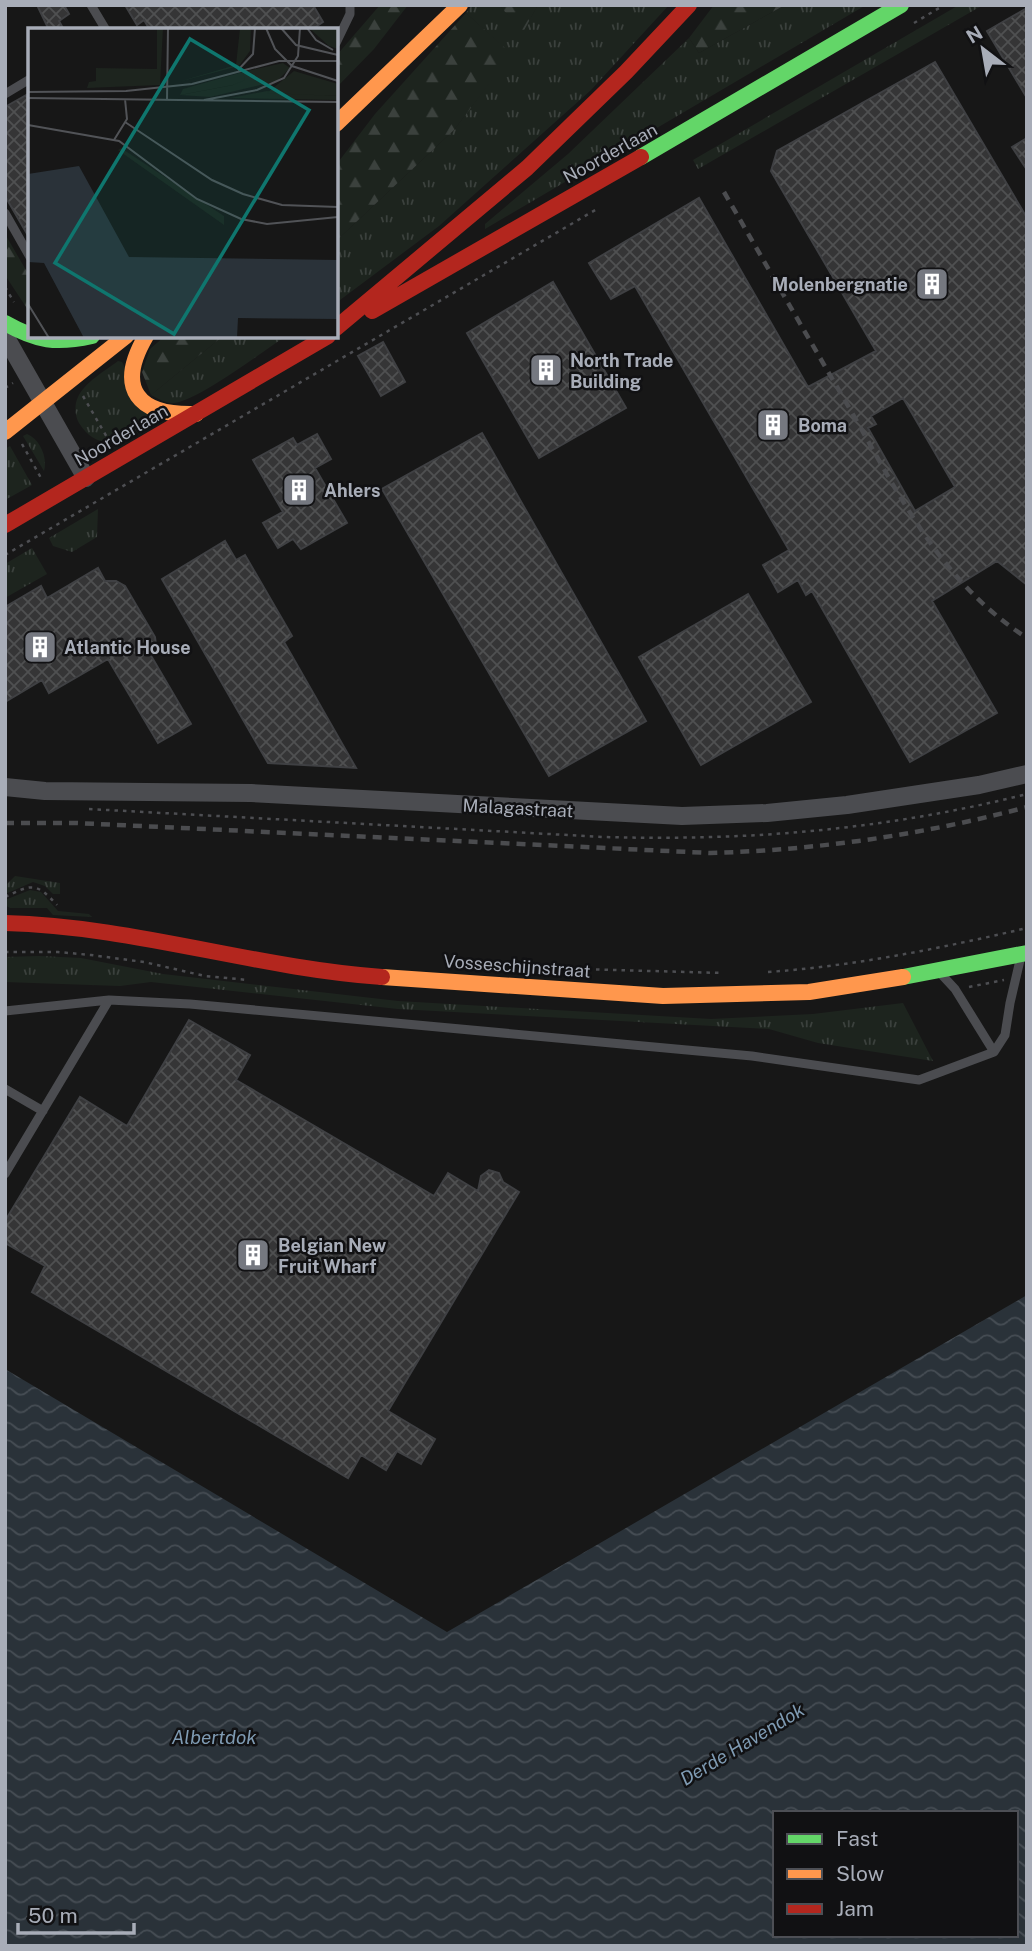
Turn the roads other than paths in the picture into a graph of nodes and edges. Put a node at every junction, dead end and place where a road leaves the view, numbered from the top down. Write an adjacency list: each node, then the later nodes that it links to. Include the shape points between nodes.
1 (92, 5): 7 (lane)
2 (351, 5): 8 (lane)
3 (460, 5): 10 (main road)
4 (689, 5): 16 (main road, via 527,168)
5 (901, 5): 17 (main road, Noorderlaan)
6 (424, 18): 10 (main road)
7 (105, 28)
8 (338, 39)
9 (28, 80): 11 (lane)
10 (370, 88): 12 (main road)
11 (5, 94)
12 (338, 122)
13 (5, 213): 14 (lane)
14 (28, 253)
15 (5, 323): 19 (main road)
16 (338, 327)
17 (338, 329)
18 (5, 336): 25 (street)
19 (28, 337)
20 (29, 338): 21 (main road, via 55,342)
21 (80, 338)
22 (124, 338): 25 (main road)
23 (145, 338): 26 (main road, via 134,357 131,382 135,392 153,411)
24 (323, 338): 26 (main road, Noorderlaan)
25 (44, 402): 27 (main road); 28 (street)
26 (196, 414): 28 (main road, Noorderlaan)
27 (8, 429)
28 (86, 478): 29 (main road, Noorderlaan)
29 (5, 525)
30 (1027, 774): 31 (street, Malagastraat, via 847,805 682,816 251,793)
31 (5, 787)
32 (5, 923): 34 (main road, Vosseschijnstraat, via 95,929 354,975 663,996 809,992)
33 (1024, 954): 34 (main road, Vosseschijnstraat); 37 (lane, via 1005,1035)
34 (938, 971): 37 (lane, via 955,989)
35 (109, 1000): 36 (lane); 37 (lane, via 752,1056 919,1080); 39 (lane)
36 (5, 1011)
37 (994, 1052)
38 (5, 1089): 39 (lane)
39 (43, 1111): 40 (lane)
40 (5, 1174)

